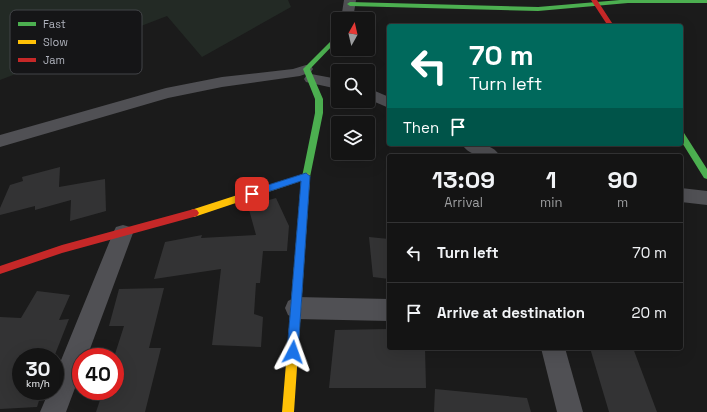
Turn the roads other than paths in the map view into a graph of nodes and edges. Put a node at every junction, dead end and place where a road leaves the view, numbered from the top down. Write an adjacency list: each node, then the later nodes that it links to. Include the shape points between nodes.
1 (594, 1): 2 (street); 3 (street, via 538,9); 5 (street)
2 (707, 1)
3 (350, 2): 4 (street)
4 (348, 12)
5 (610, 24)
6 (331, 45): 7 (street)
7 (308, 74): 8 (street); 12 (street, via 295,73 222,82 166,93); 15 (street, via 319,99 319,114)
8 (331, 82)
9 (375, 96): 10 (street)
10 (387, 102)
11 (683, 138): 16 (street)
12 (0, 141)
13 (474, 146): 14 (street)
14 (488, 154)
15 (306, 176): 19 (street, via 207,209); 21 (street)
16 (707, 176)
17 (683, 195): 18 (street)
18 (707, 198)
19 (123, 233): 20 (street, via 62,249); 24 (street)
20 (0, 270)
21 (296, 308): 22 (street); 25 (street)
22 (387, 310)
23 (554, 350): 26 (street)
24 (52, 412)
25 (288, 412)
26 (570, 412)

